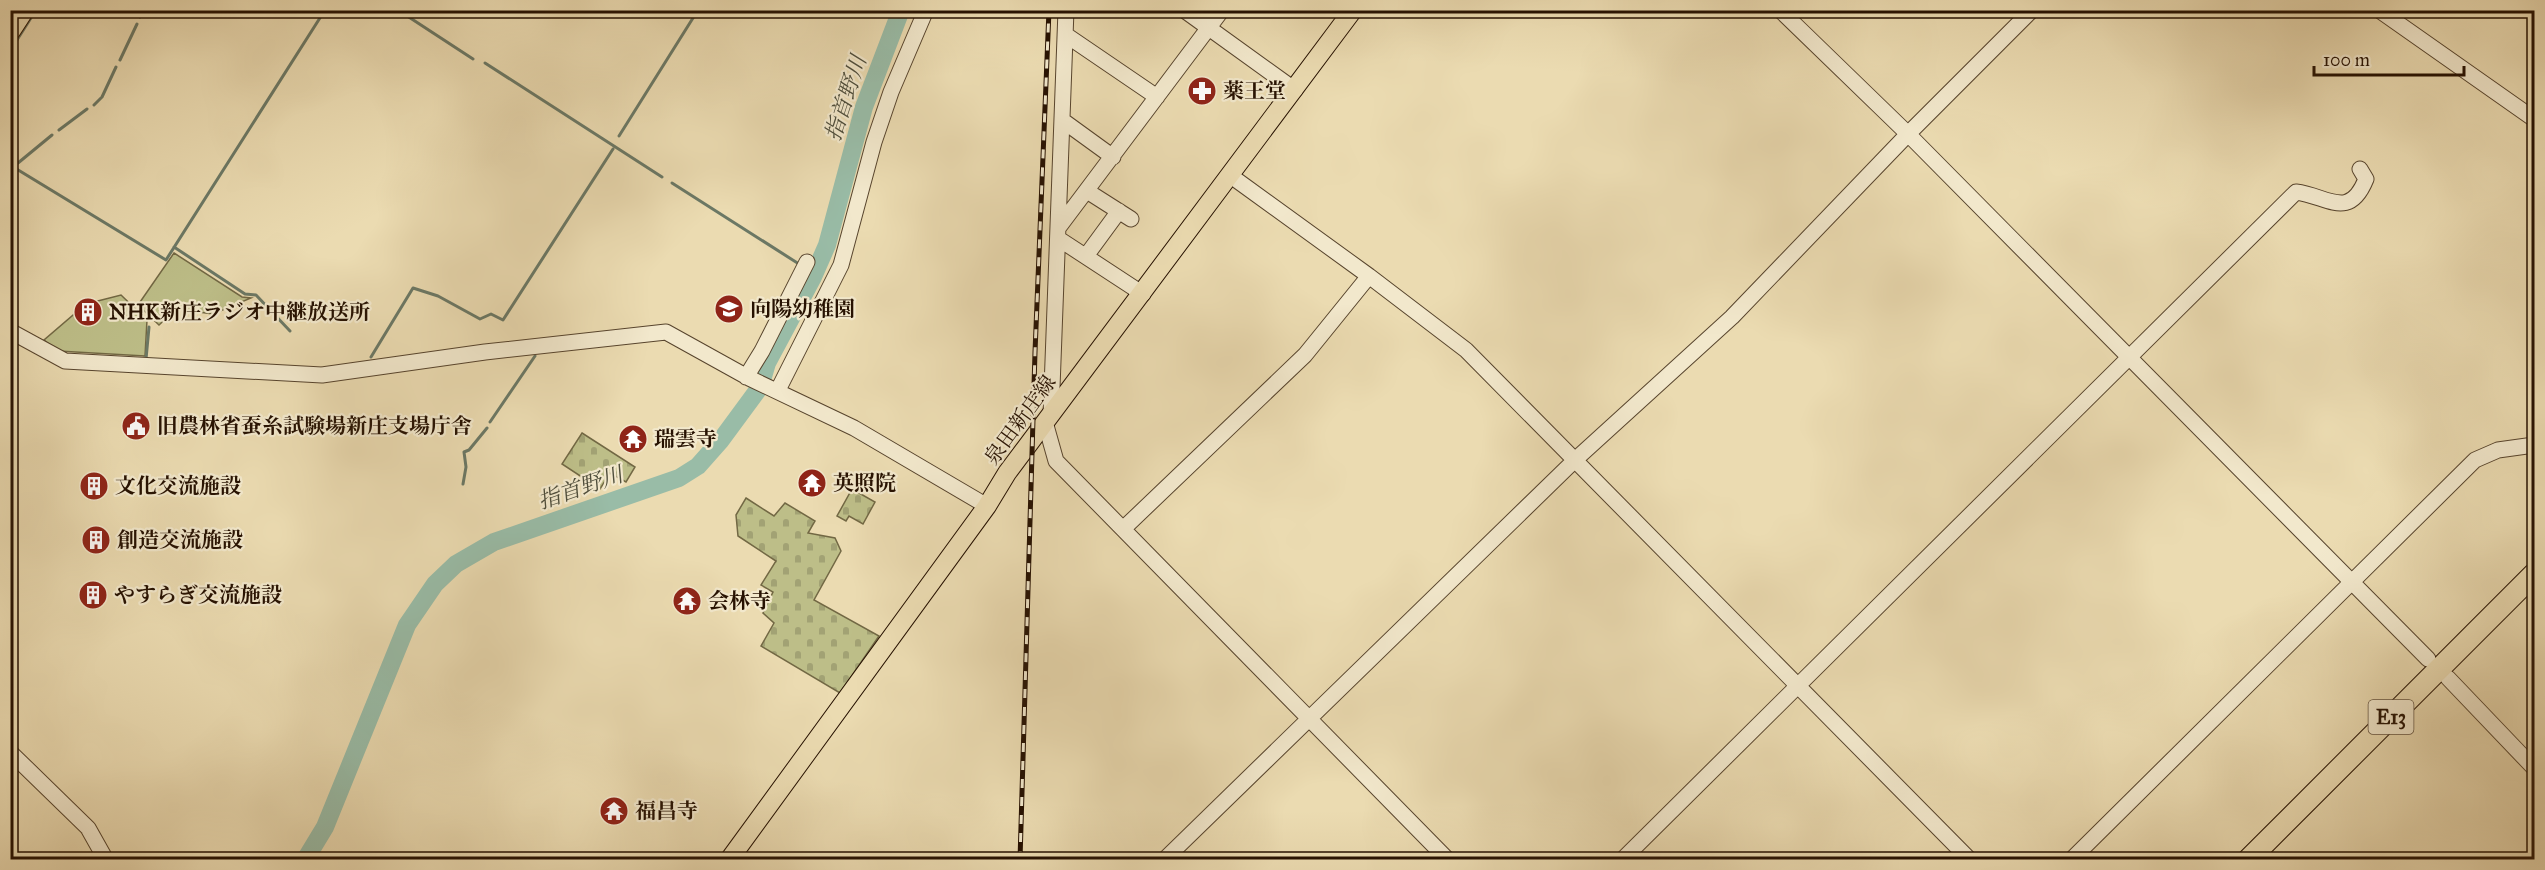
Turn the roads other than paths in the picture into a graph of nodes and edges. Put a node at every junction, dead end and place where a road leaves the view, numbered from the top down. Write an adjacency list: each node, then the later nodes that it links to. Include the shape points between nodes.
1 (23, 10): 11 (highway)
2 (927, 10): 30 (street, via 874,142 841,265)
3 (1066, 10): 12 (street)
4 (1184, 10): 10 (street)
5 (1222, 10): 10 (street)
6 (1353, 10): 13 (main road, 泉田新庄線)
7 (1780, 10): 17 (street)
8 (2032, 10): 17 (street)
9 (2379, 10): 15 (street)
10 (1209, 28): 13 (street); 14 (street)
11 (10, 30)
12 (1066, 35): 14 (street); 16 (street)
13 (1295, 90): 20 (main road, 泉田新庄線)
14 (1157, 97): 18 (street)
15 (2535, 119)
16 (1062, 120): 18 (street); 22 (street)
17 (1908, 134): 28 (street); 33 (street, via 1732,317)
18 (1113, 157): 21 (street)
19 (2360, 169): 28 (street, via 2366,179 2359,195 2347,202 2331,202 2296,192)
20 (1231, 176): 25 (street); 26 (main road, 泉田新庄線)
21 (1087, 191): 22 (street); 23 (street, via 1125,215)
22 (1059, 233): 23 (street); 31 (street)
23 (1086, 256): 26 (street)
24 (807, 262): 29 (street)
25 (1370, 276): 33 (street, via 1466,350); 35 (street, via 1305,355)
26 (1143, 294): 31 (main road, 泉田新庄線)
27 (10, 332): 29 (street, via 65,361 322,375 666,332)
28 (2130, 358): 37 (street); 40 (street)
29 (747, 378): 30 (street)
30 (778, 390): 34 (street, via 873,439)
31 (1048, 419): 34 (main road, 泉田新庄線); 35 (street, via 1056,461)
32 (2535, 445): 37 (street, via 2498,450 2475,460)
33 (1576, 459): 40 (street); 41 (street)
34 (987, 506): 45 (main road, 泉田新庄線)
35 (1123, 529): 41 (street)
36 (2535, 574): 51 (highway, E13)
37 (2353, 582): 38 (street); 50 (street)
38 (2428, 659)
39 (2448, 678): 43 (street)
40 (1798, 684): 48 (street); 49 (street)
41 (1308, 719): 46 (street); 47 (street)
42 (10, 752): 44 (street, via 88,828)
43 (2535, 768)
44 (103, 852)
45 (729, 860)
46 (1164, 860)
47 (1448, 860)
48 (1622, 860)
49 (1970, 860)
50 (2071, 860)
51 (2248, 860)

